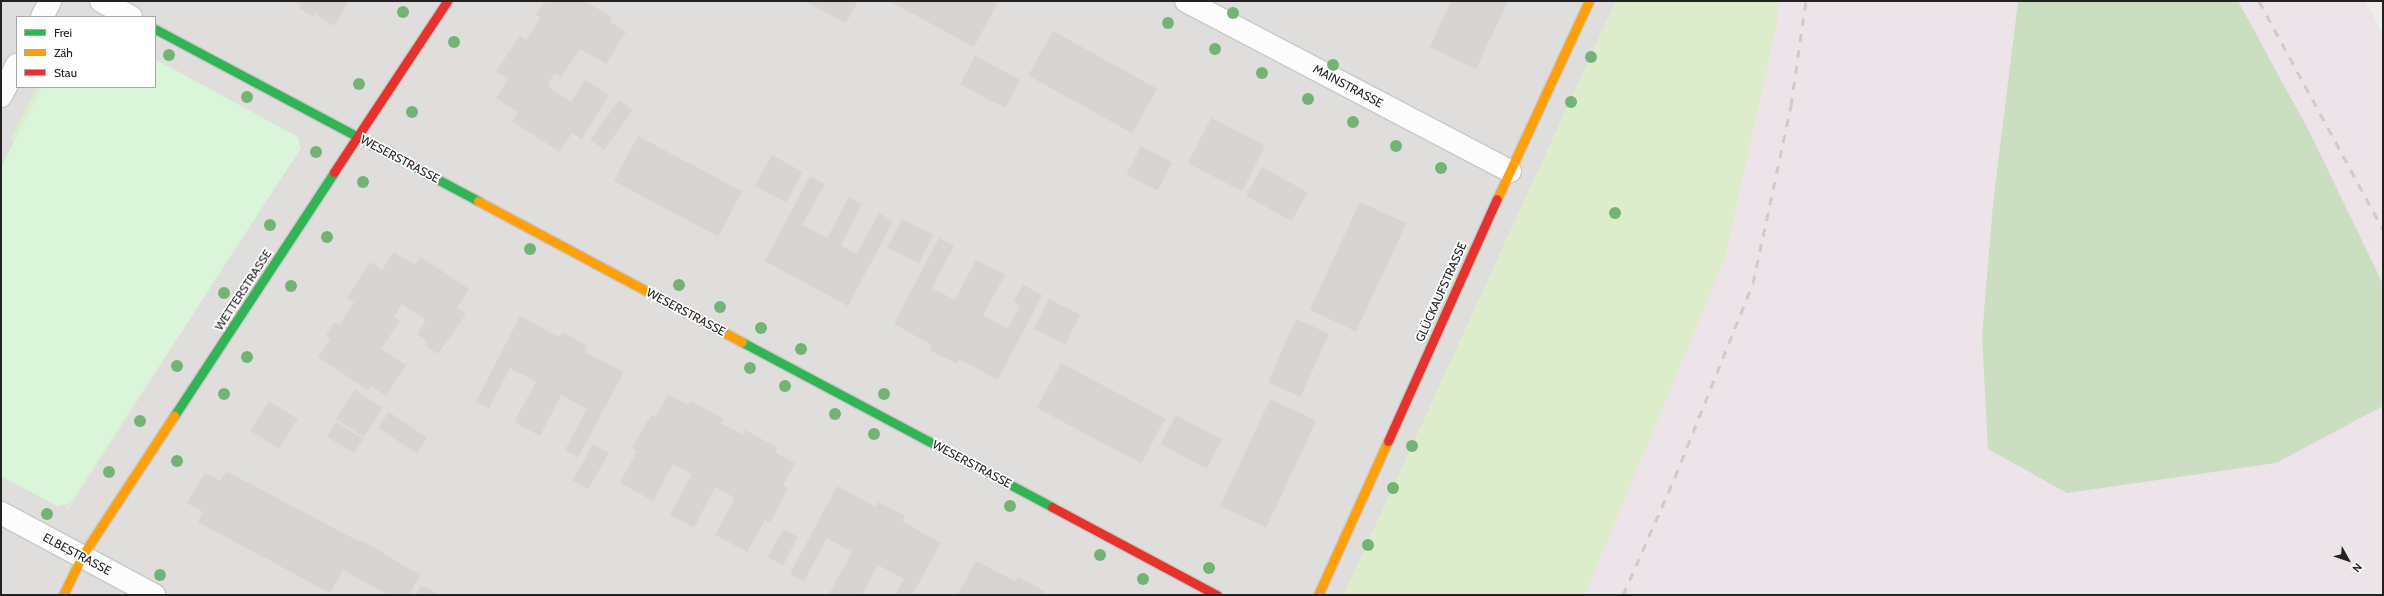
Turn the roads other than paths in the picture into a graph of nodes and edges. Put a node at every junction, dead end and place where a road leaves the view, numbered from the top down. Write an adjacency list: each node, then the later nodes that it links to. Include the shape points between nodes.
1 (50, 1): 6 (street)
2 (101, 1): 7 (street)
3 (448, 1): 11 (street, WETTERSTRASSE)
4 (1186, 1): 12 (street, MAINSTRASSE)
5 (1589, 1): 12 (street, GLÜCKAUFSTRASSE)
6 (42, 16)
7 (129, 16)
8 (156, 31): 11 (street, WESERSTRASSE)
9 (16, 67): 10 (street)
10 (1, 96)
11 (358, 137): 14 (street, WETTERSTRASSE); 17 (street, WESERSTRASSE)
12 (1510, 171): 18 (street, GLÜCKAUFSTRASSE)
13 (1, 513): 14 (street, ELBESTRASSE)
14 (82, 556): 15 (street, WETTERSTRASSE); 16 (street, ELBESTRASSE)
15 (63, 595)
16 (154, 595)
17 (1217, 595)
18 (1318, 595)

